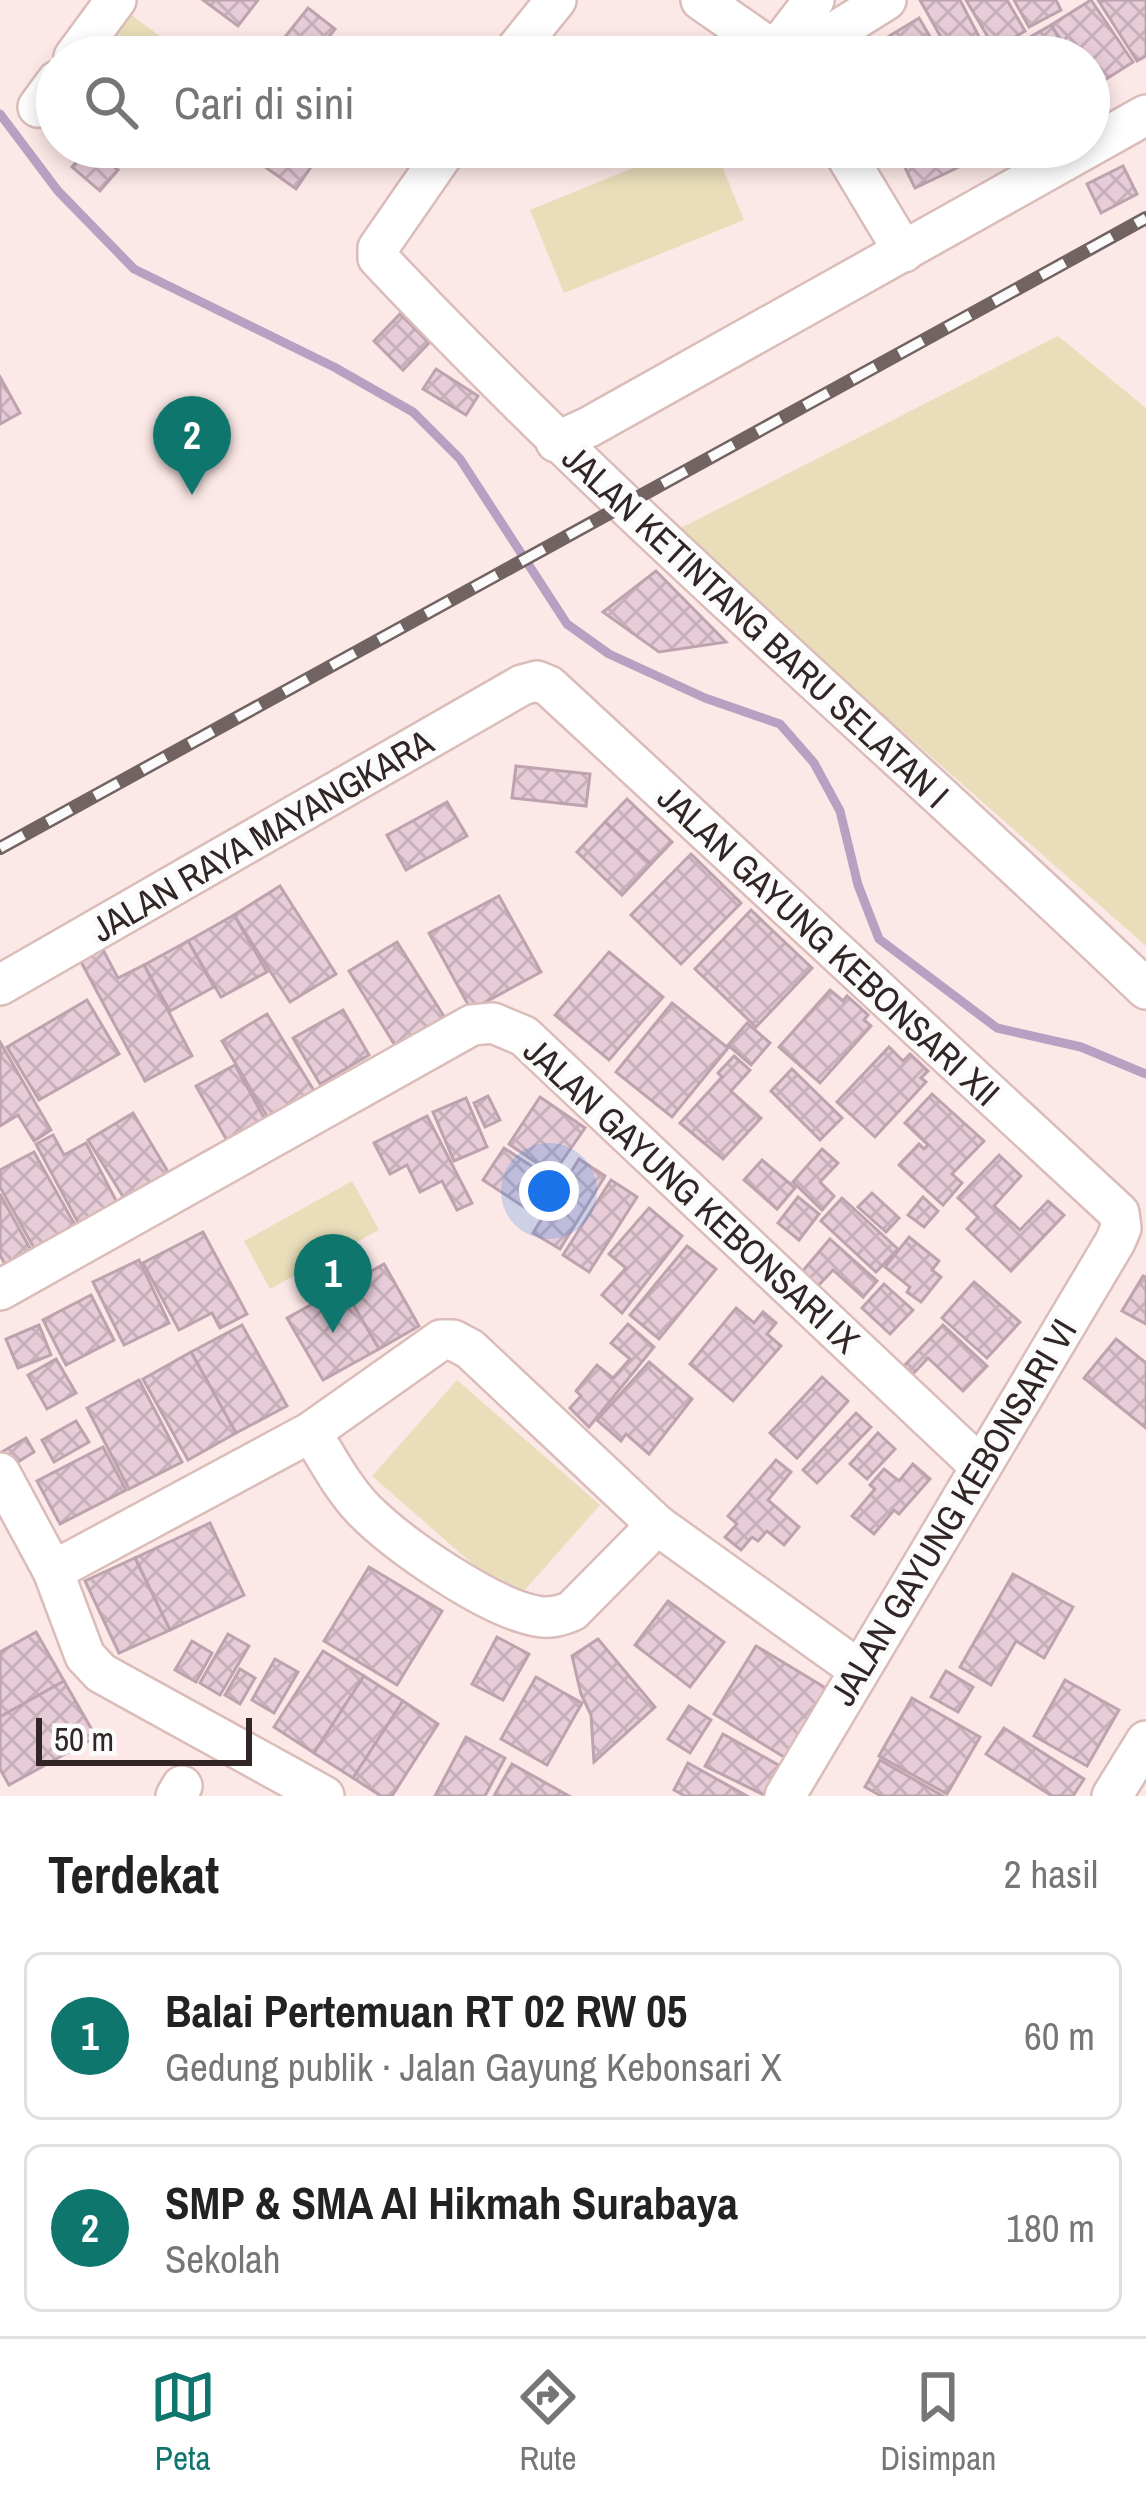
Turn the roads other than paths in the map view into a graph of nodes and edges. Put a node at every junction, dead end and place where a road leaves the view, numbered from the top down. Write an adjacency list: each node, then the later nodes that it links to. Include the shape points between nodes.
1 (556, 0): 7 (street)
2 (701, 0): 8 (street)
3 (814, 0): 9 (street)
4 (886, 0): 10 (street)
5 (106, 4): 6 (street)
6 (87, 36)
7 (527, 36)
8 (755, 36)
9 (794, 36)
10 (819, 36)
11 (1146, 115): 12 (street)
12 (1110, 135)
13 (434, 168): 17 (street, JALAN KETINTANG BARU SELATAN I, via 376,254)
14 (854, 168): 16 (street)
15 (1052, 168): 16 (street)
16 (904, 252): 17 (street)
17 (556, 442): 20 (street, JALAN KETINTANG BARU SELATAN I)
18 (522, 685): 19 (street, JALAN RAYA MAYANGKARA); 21 (street, JALAN GAYUNG KEBONSARI XII, via 549,686 1119,1213)
19 (0, 985)
20 (1146, 988)
21 (1121, 1228): 24 (street, JALAN GAYUNG KEBONSARI VI)
22 (0, 1290): 24 (street, JALAN GAYUNG KEBONSARI IX, via 472,1024 493,1023 524,1036)
23 (311, 1432): 26 (street, via 441,1340 453,1340); 26 (street, via 348,1491 394,1537 532,1616 572,1611); 27 (street)
24 (980, 1466): 28 (street, JALAN GAYUNG KEBONSARI VI)
25 (0, 1472): 27 (street)
26 (657, 1525): 28 (street)
27 (53, 1571): 30 (street, via 85,1656 101,1673)
28 (859, 1670): 31 (street, JALAN GAYUNG KEBONSARI VI)
29 (1146, 1741): 32 (street)
30 (324, 1796)
31 (784, 1796)
32 (1112, 1796)

